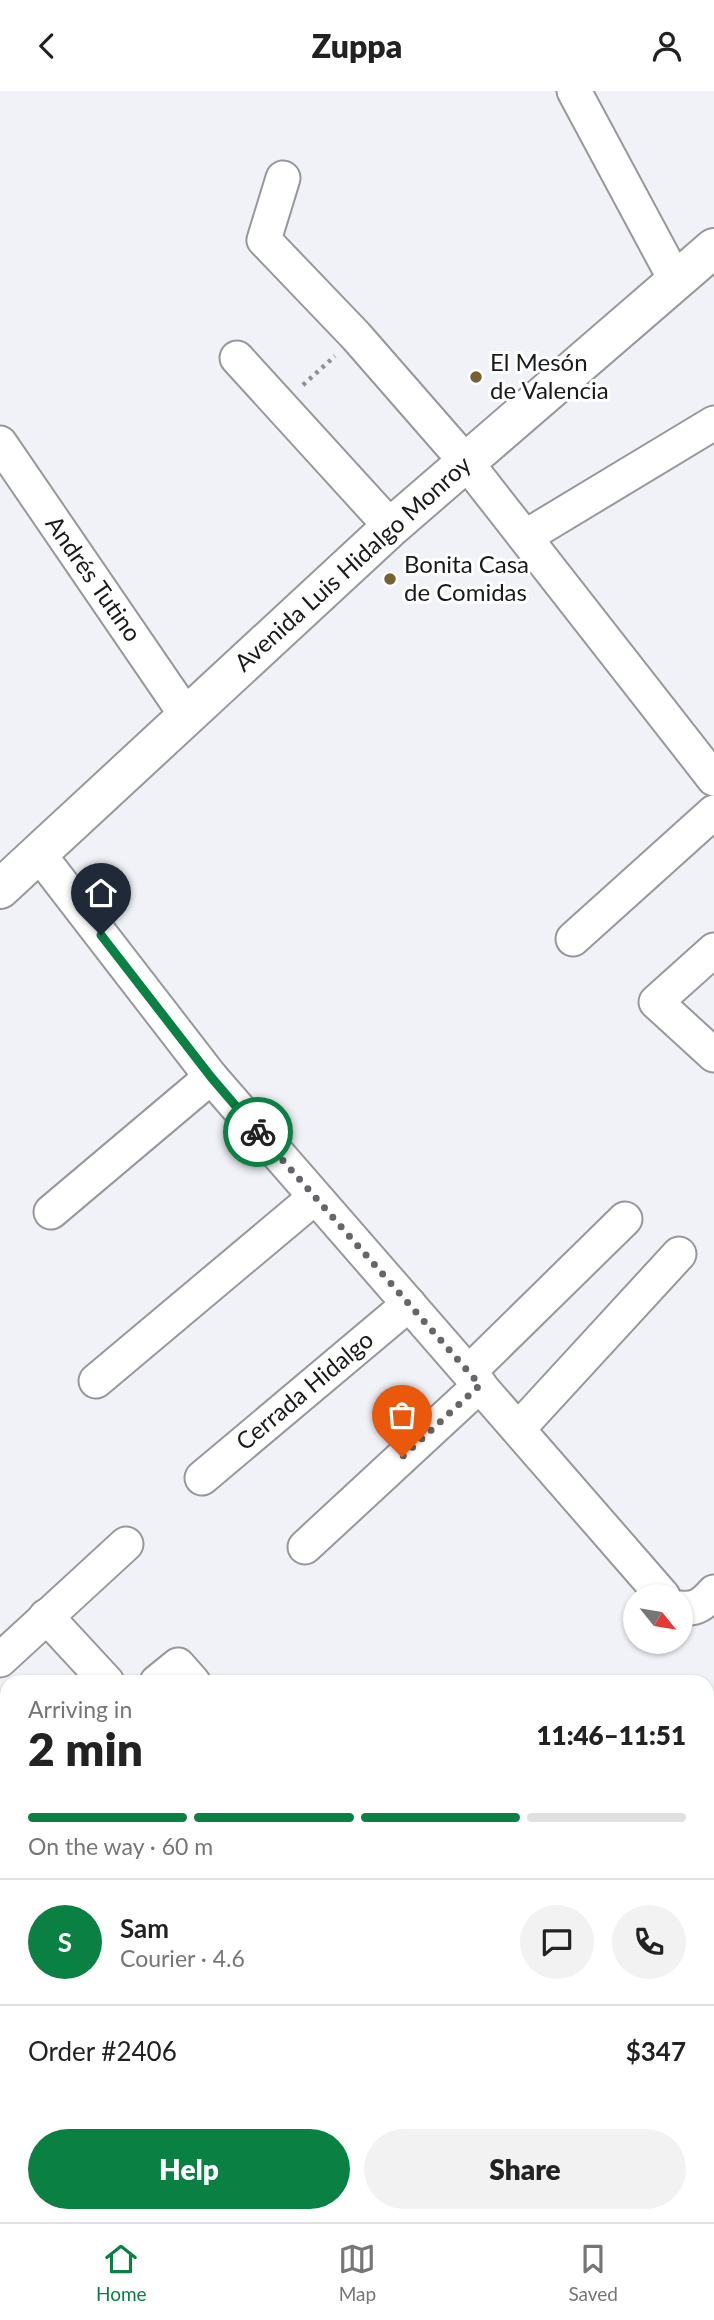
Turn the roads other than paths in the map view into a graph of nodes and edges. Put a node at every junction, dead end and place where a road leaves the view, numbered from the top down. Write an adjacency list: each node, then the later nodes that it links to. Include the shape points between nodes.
1 (574, 91): 4 (street)
2 (283, 178): 8 (street, via 264,240)
3 (714, 248): 4 (street, Avenida Luis Hidalgo Monroy)
4 (676, 281): 8 (street, Avenida Luis Hidalgo Monroy)
5 (237, 358): 9 (street)
6 (714, 423): 10 (street)
7 (0, 443): 11 (street, Andrés Tutino)
8 (466, 462): 9 (street, Avenida Luis Hidalgo Monroy); 10 (street)
9 (391, 527): 11 (street, Avenida Luis Hidalgo Monroy)
10 (525, 537): 12 (street)
11 (186, 715): 14 (street, Avenida Luis Hidalgo Monroy)
12 (714, 779)
13 (714, 812): 16 (street)
14 (38, 853): 15 (street, Avenida Luis Hidalgo Monroy); 19 (street)
15 (0, 889)
16 (573, 939)
17 (714, 950): 18 (street, via 656,1002)
18 (714, 1055)
19 (211, 1077): 20 (street); 21 (street)
20 (314, 1198): 24 (street); 26 (street)
21 (51, 1212)
22 (625, 1219): 25 (street)
23 (679, 1254): 27 (street)
24 (409, 1304): 25 (street); 28 (street, Cerrada Hidalgo)
25 (475, 1378): 27 (street); 30 (street)
26 (96, 1381)
27 (519, 1428): 31 (street)
28 (202, 1478)
29 (125, 1544): 34 (street)
30 (305, 1547)
31 (653, 1584)
32 (714, 1592): 33 (street)
33 (693, 1609)
34 (46, 1616): 35 (street); 36 (street)
35 (0, 1660)
36 (101, 1675)
37 (166, 1675): 38 (street, via 178,1665)
38 (187, 1675)

